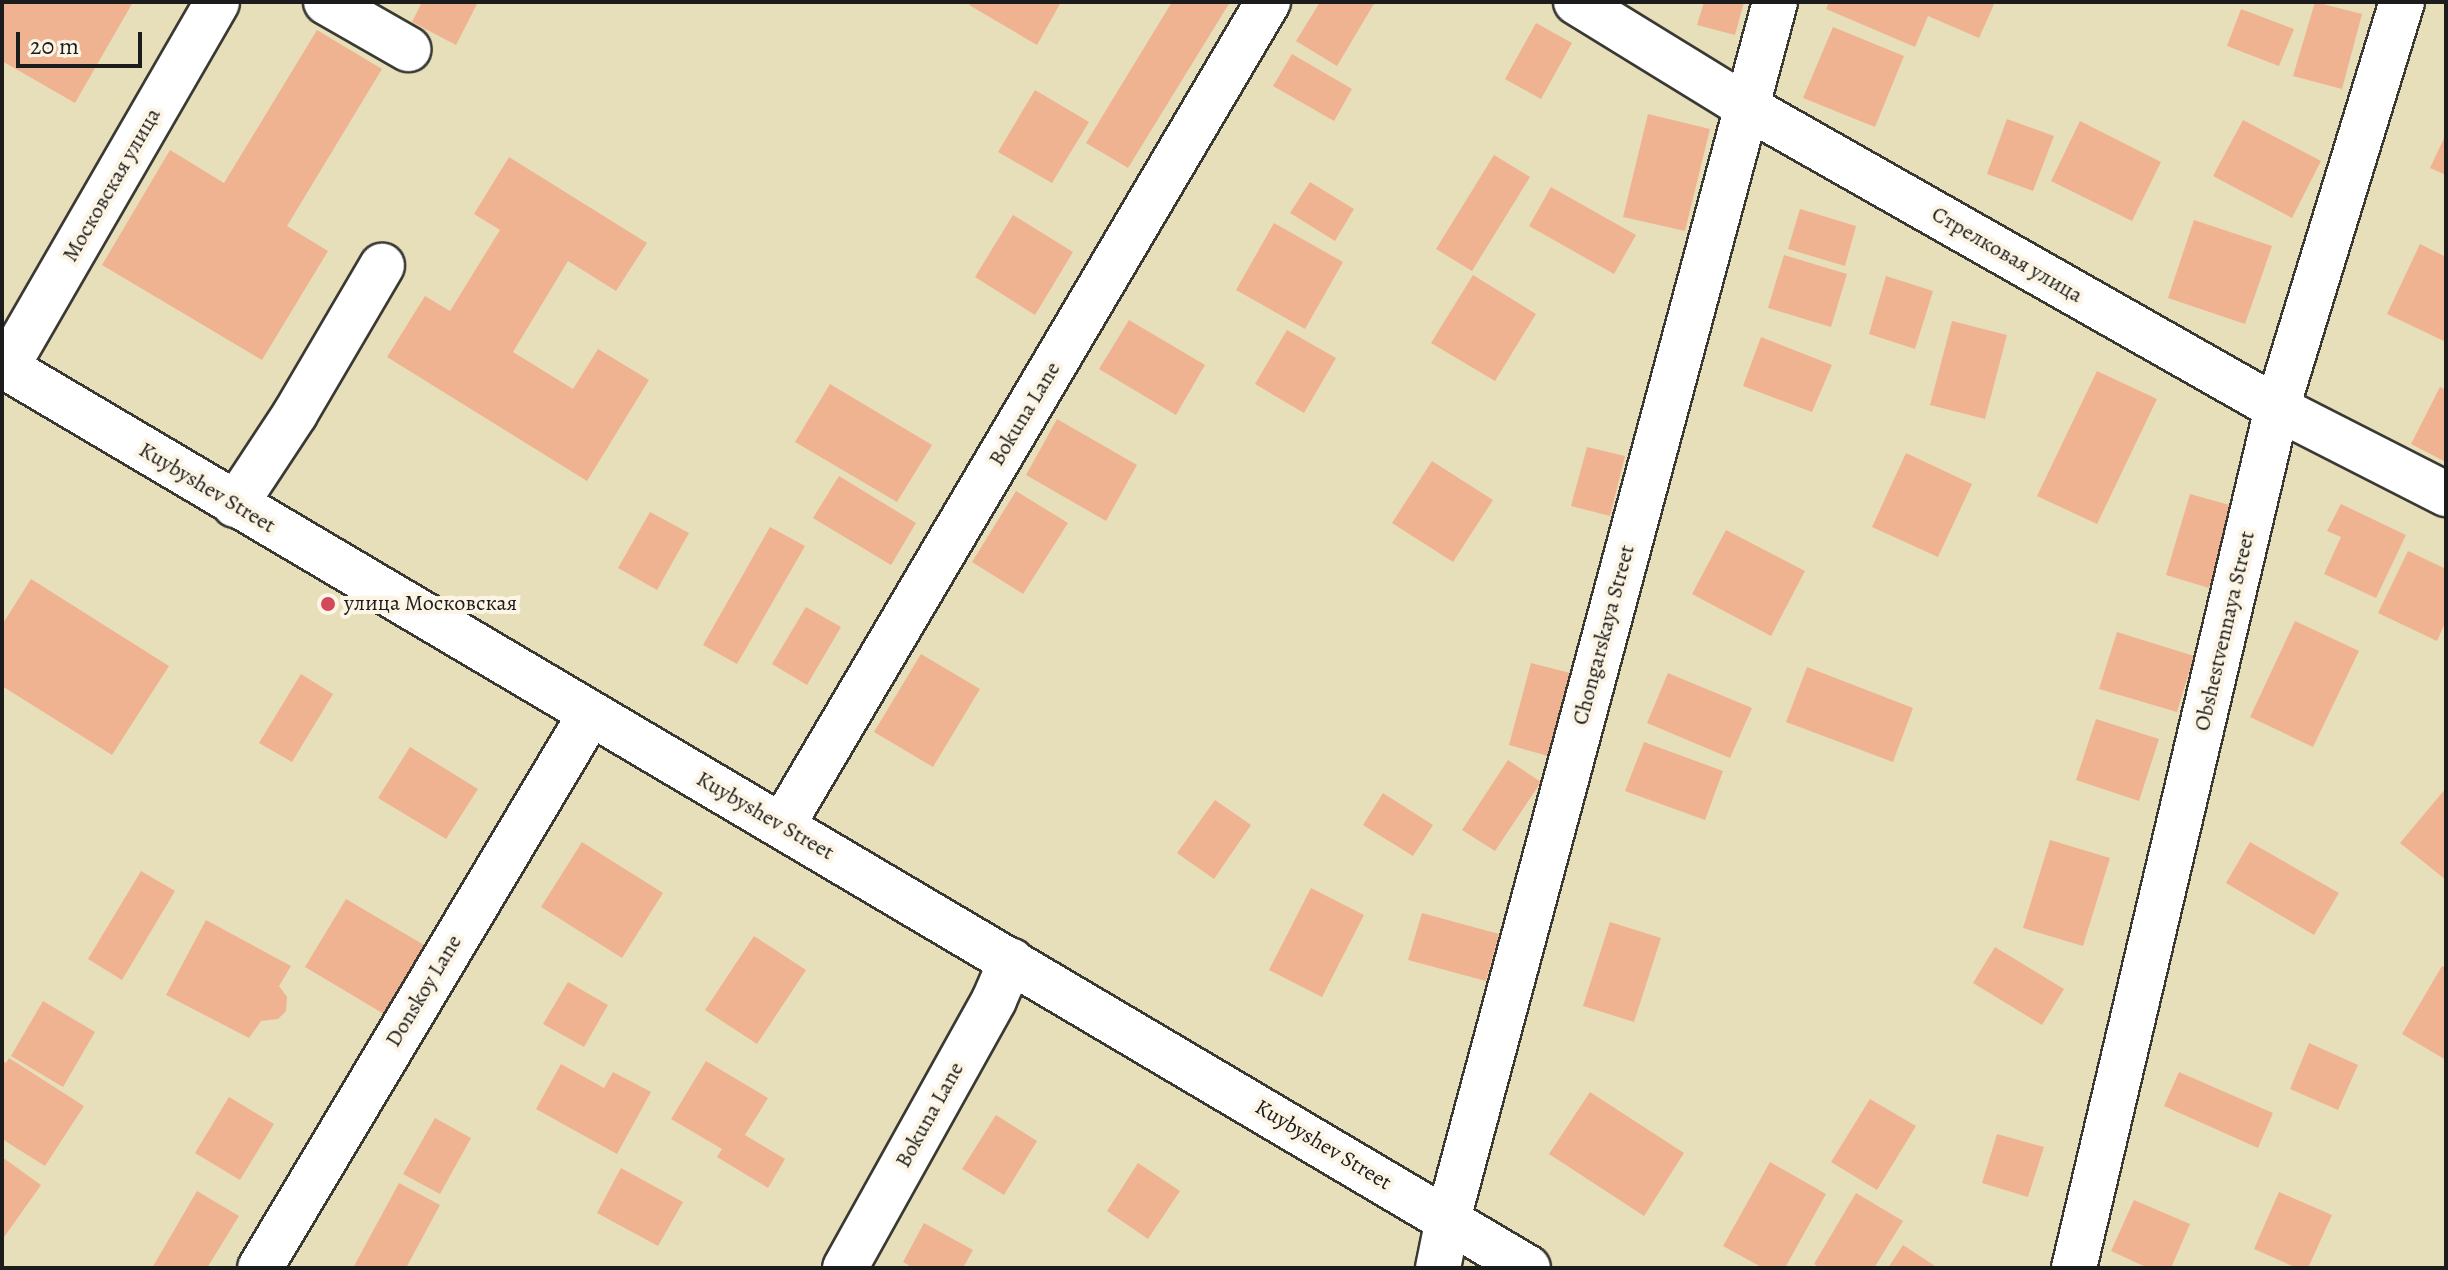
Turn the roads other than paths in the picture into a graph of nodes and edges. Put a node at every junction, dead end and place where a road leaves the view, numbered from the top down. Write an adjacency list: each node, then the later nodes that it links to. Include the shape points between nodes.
1 (217, 2): 10 (street, Московская улица)
2 (326, 2): 7 (street)
3 (1268, 2): 15 (street, Bokuna Lane)
4 (1576, 2): 8 (street, Стрелковая улица)
5 (1775, 2): 8 (street, Chongarskaya Street)
6 (2402, 2): 11 (street, Obshestvennaya Street)
7 (408, 49)
8 (1745, 106): 11 (street, Стрелковая улица); 17 (street, Chongarskaya Street)
9 (382, 266): 13 (street)
10 (4, 366): 13 (street, Kuybyshev Street)
11 (2277, 408): 12 (street, Стрелковая улица); 22 (street, Obshestvennaya Street)
12 (2446, 494)
13 (235, 505): 14 (street, Kuybyshev Street)
14 (589, 716): 15 (street, Kuybyshev Street); 18 (street, Donskoy Lane)
15 (782, 826): 16 (street, Kuybyshev Street)
16 (1011, 961): 17 (street, Kuybyshev Street); 19 (street, Bokuna Lane)
17 (1448, 1219): 20 (street, Chongarskaya Street); 21 (street, Kuybyshev Street)
18 (260, 1268)
19 (845, 1268)
20 (1438, 1268)
21 (1528, 1268)
22 (2074, 1268)

